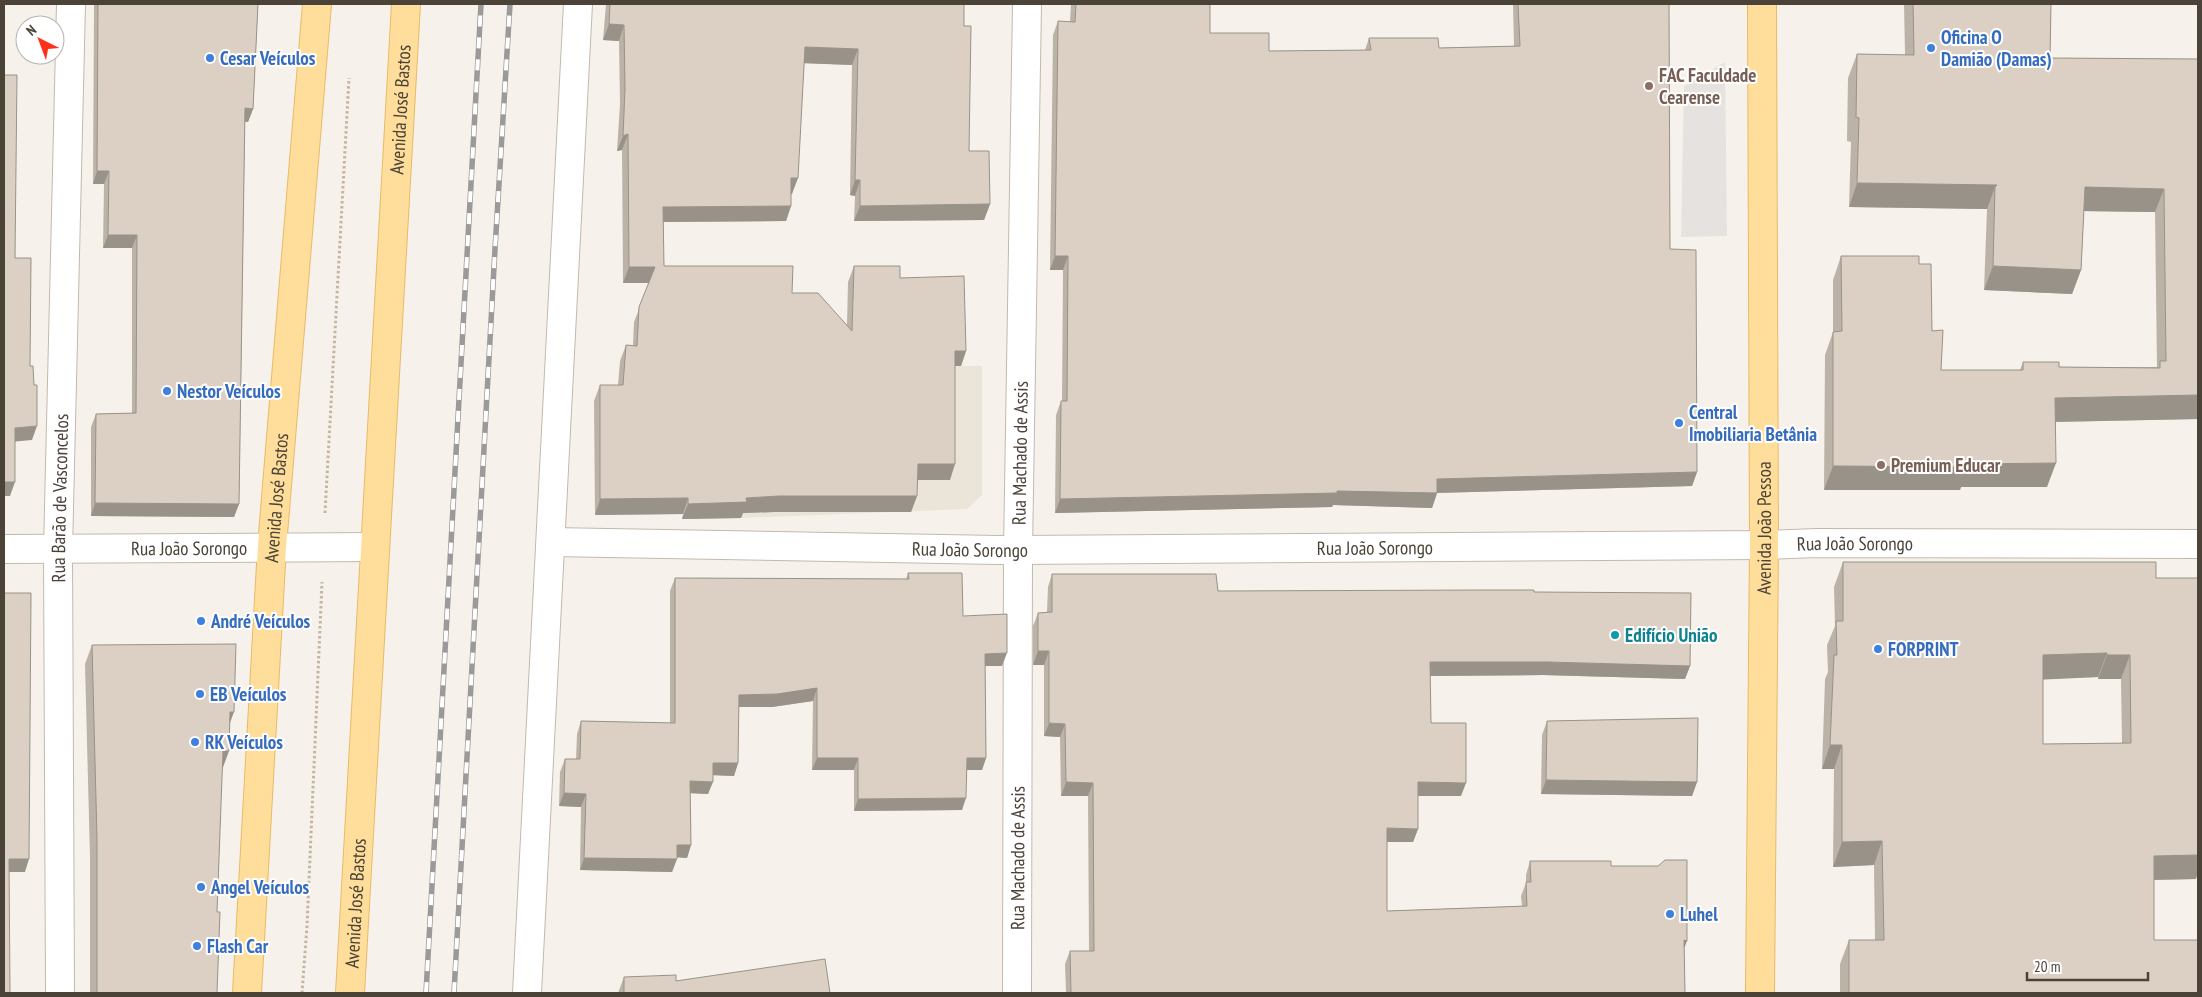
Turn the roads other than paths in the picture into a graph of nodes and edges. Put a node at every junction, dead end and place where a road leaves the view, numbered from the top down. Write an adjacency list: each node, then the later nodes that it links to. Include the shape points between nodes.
1 (71, 4): 13 (street, Rua Barão de Vasconcelos)
2 (318, 4): 10 (main road, Avenida José Bastos)
3 (406, 4): 11 (main road, Avenida José Bastos)
4 (578, 4): 7 (street)
5 (1027, 4): 14 (street, Rua Machado de Assis)
6 (1762, 4): 9 (main road, Avenida João Pessoa)
7 (551, 542): 14 (street, Rua João Sorongo); 18 (street)
8 (2198, 544): 9 (street, Rua João Sorongo)
9 (1764, 545): 14 (street, Rua João Sorongo); 20 (main road, Avenida João Pessoa)
10 (272, 546): 11 (street, Rua João Sorongo); 13 (street, Rua João Sorongo); 16 (main road, Avenida José Bastos)
11 (375, 547): 17 (main road, Avenida José Bastos)
12 (4, 549): 13 (street, Rua João Sorongo)
13 (58, 550): 15 (street, Rua Barão de Vasconcelos)
14 (1018, 550): 19 (street, Rua Machado de Assis)
15 (60, 993)
16 (247, 993)
17 (350, 993)
18 (527, 993)
19 (1017, 993)
20 (1760, 993)

